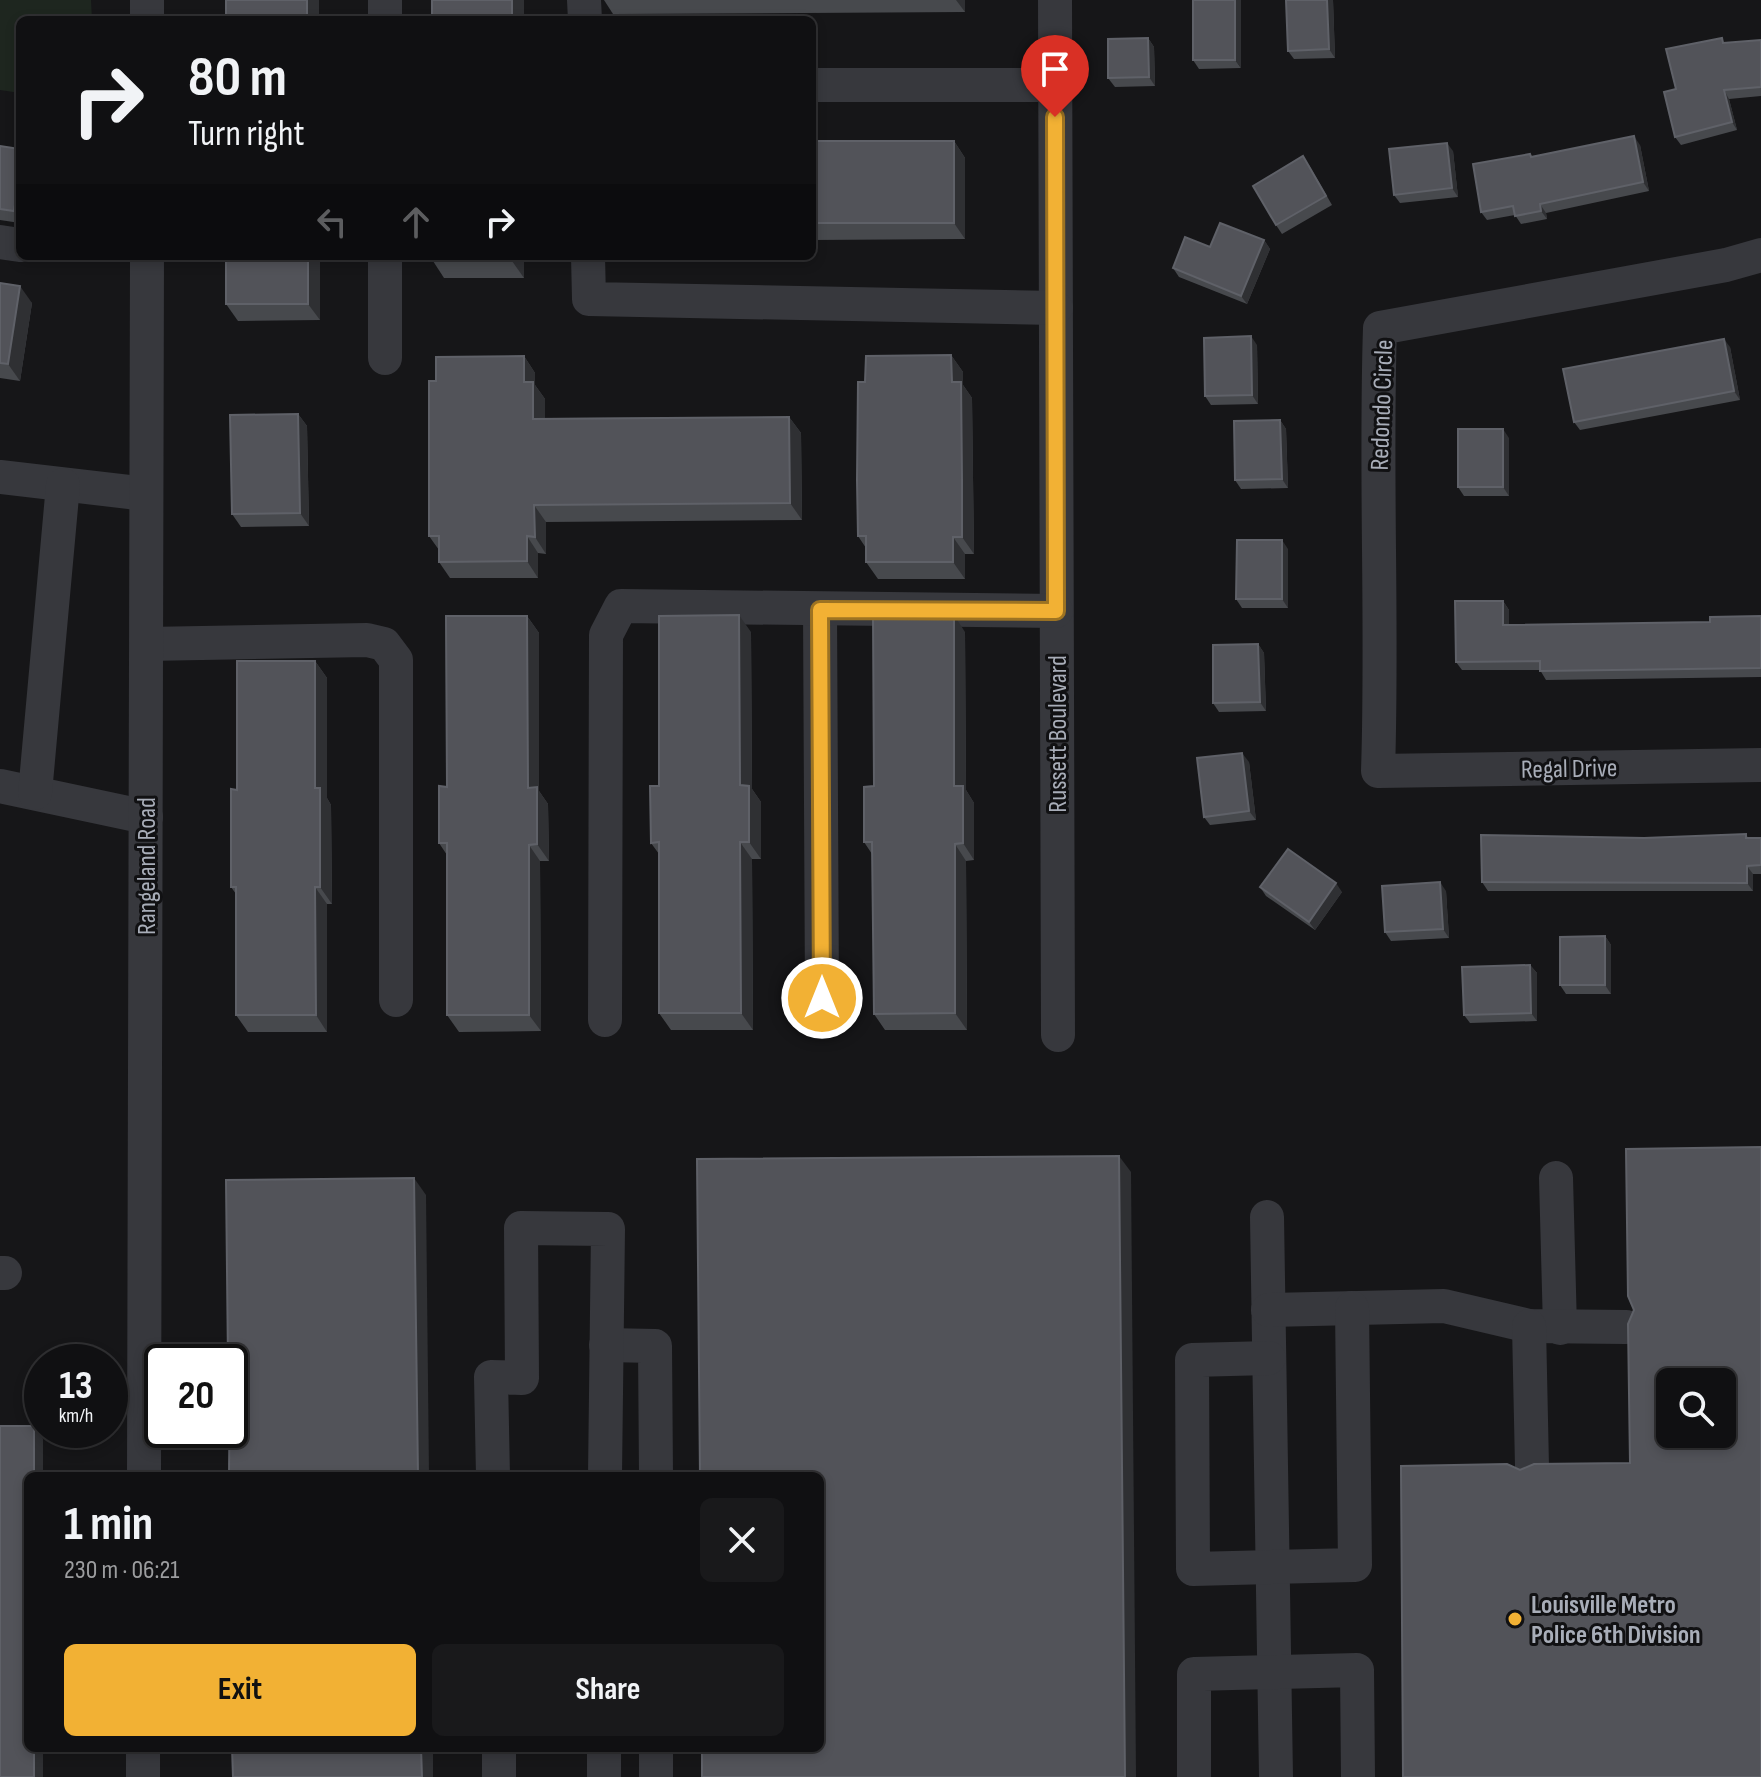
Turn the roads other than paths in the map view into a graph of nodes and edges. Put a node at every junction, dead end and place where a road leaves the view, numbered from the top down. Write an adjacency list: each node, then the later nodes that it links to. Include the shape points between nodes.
1 (1055, 0): 3 (street, Russett Boulevard)
2 (816, 85): 3 (street)
3 (1055, 85): 8 (street, Russett Boulevard)
4 (1761, 255): 17 (street, Redondo Circle, via 1380,328)
5 (147, 260): 12 (street, Rangeland Road)
6 (385, 260): 9 (street)
7 (588, 260): 8 (street, via 589,299)
8 (1056, 308): 14 (street, Russett Boulevard)
9 (385, 358)
10 (0, 477): 11 (street)
11 (63, 485): 12 (street); 19 (street)
12 (146, 494): 15 (street, Rangeland Road)
13 (820, 610): 14 (street); 21 (street); 23 (street, via 621,606 606,635)
14 (1056, 611): 24 (street, Russett Boulevard)
15 (147, 644): 20 (street, Rangeland Road); 22 (street, via 367,640 384,644 396,660)
16 (1761, 765): 17 (street, Regal Drive)
17 (1378, 771)
18 (0, 786): 19 (street)
19 (35, 793): 20 (street)
20 (146, 817): 34 (street, Rangeland Road)
21 (822, 998)
22 (396, 1000)
23 (605, 1020)
24 (1058, 1035)
25 (1556, 1178): 29 (street)
26 (1267, 1217): 28 (street)
27 (1352, 1308): 28 (street); 29 (street, via 1444,1306); 38 (street, via 1355,1565)
28 (1268, 1310): 32 (street)
29 (1544, 1327): 30 (street); 33 (street)
30 (1626, 1327)
31 (606, 1345): 35 (street, via 608,1229 521,1228 522,1378 491,1377); 36 (street); 37 (street, via 655,1346)
32 (1269, 1358): 38 (street); 38 (street, via 1192,1360 1193,1569)
33 (1532, 1467)
34 (144, 1472)
35 (493, 1472)
36 (605, 1472)
37 (656, 1472)
38 (1274, 1567): 39 (street)
39 (1274, 1671): 48 (street, via 1194,1674); 49 (street); 50 (street, via 1357,1670)
40 (143, 1752): 44 (street)
41 (499, 1752): 45 (street)
42 (604, 1752): 46 (street)
43 (656, 1752): 47 (street)
44 (143, 1777)
45 (499, 1777)
46 (604, 1777)
47 (656, 1777)
48 (1194, 1777)
49 (1276, 1777)
50 (1358, 1777)

